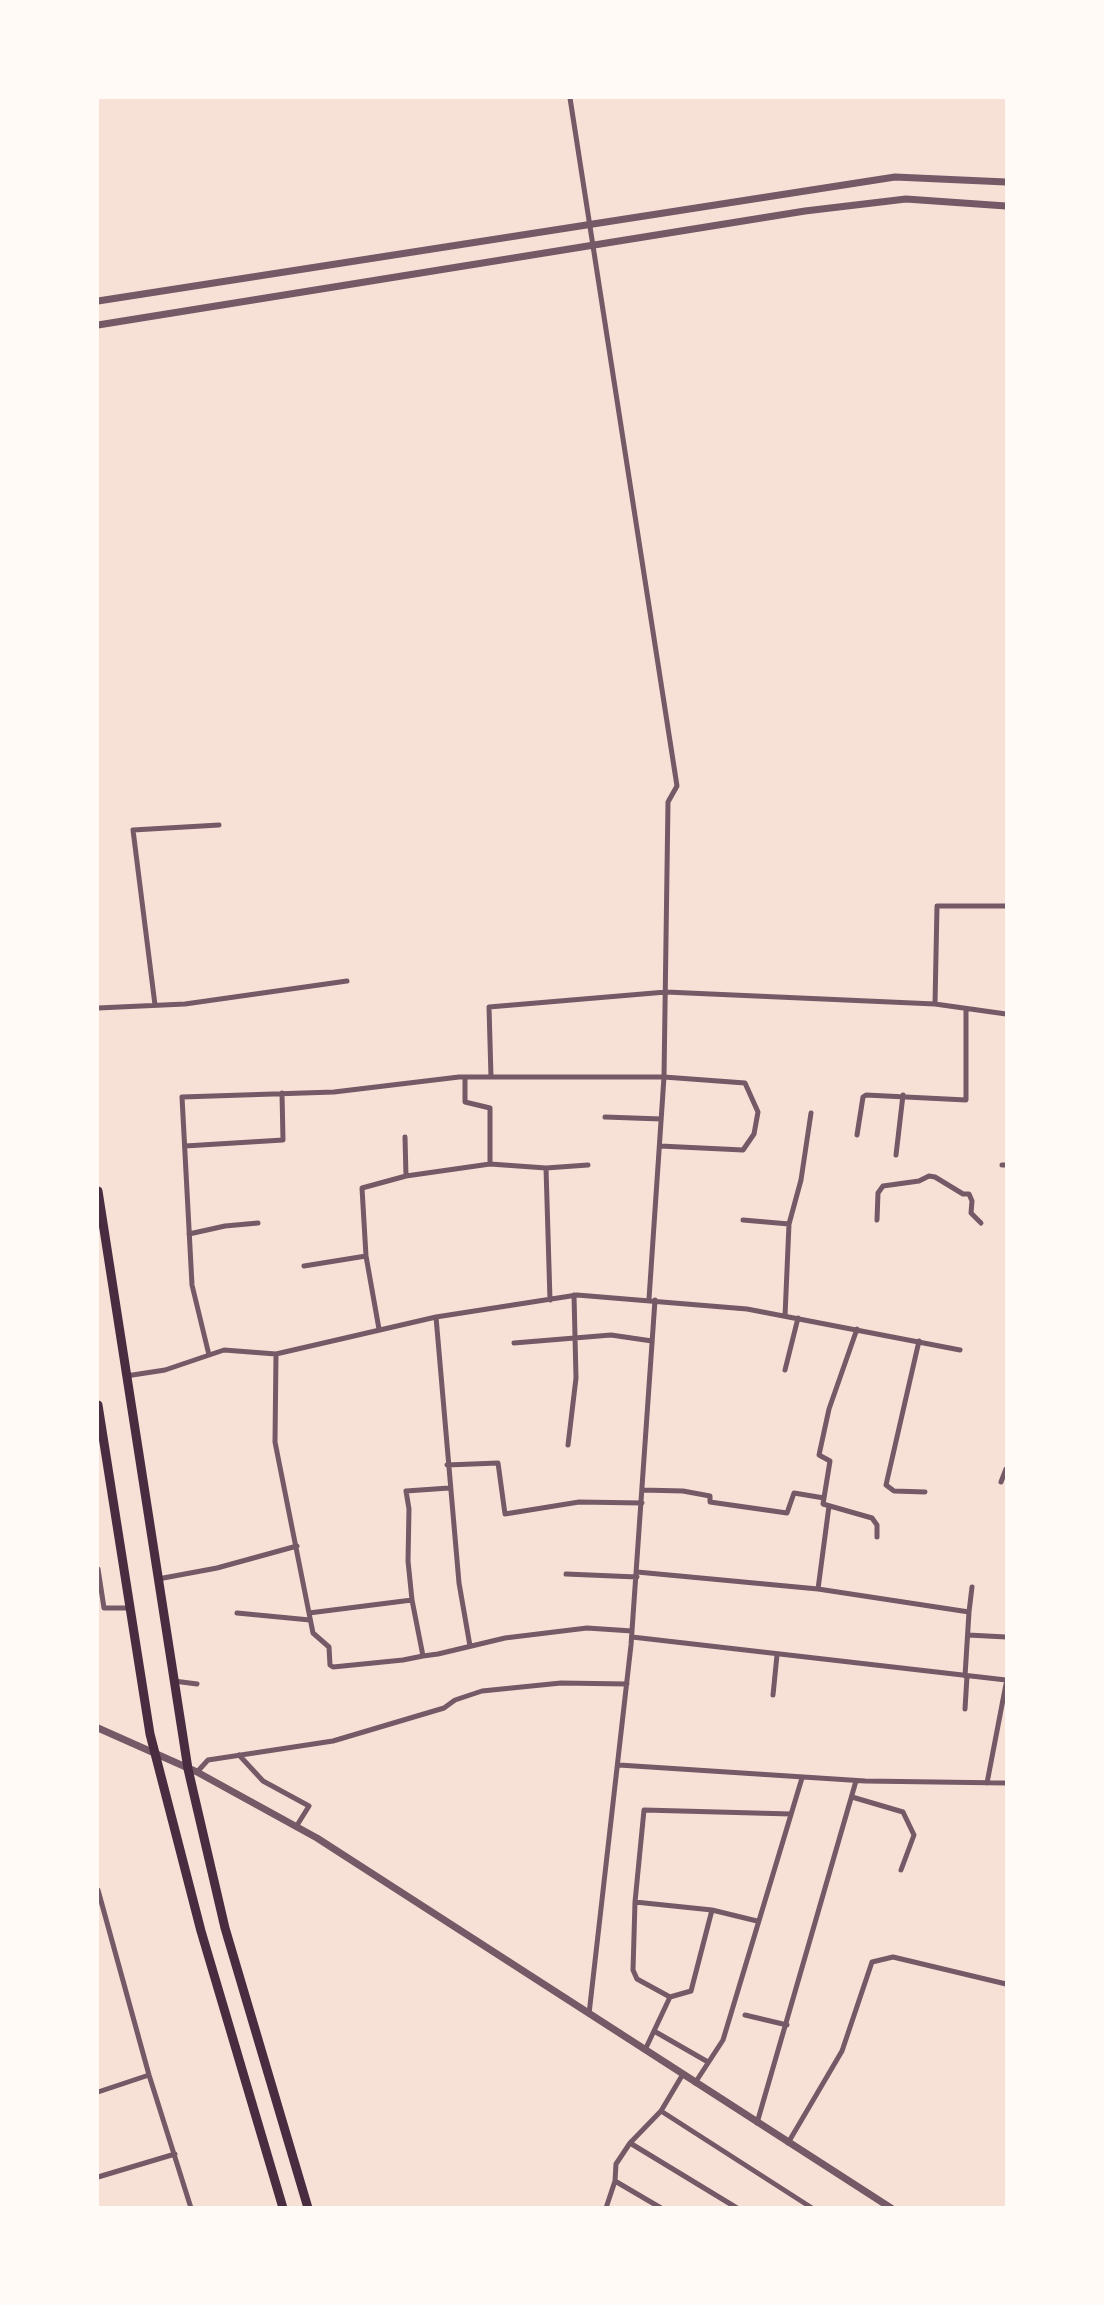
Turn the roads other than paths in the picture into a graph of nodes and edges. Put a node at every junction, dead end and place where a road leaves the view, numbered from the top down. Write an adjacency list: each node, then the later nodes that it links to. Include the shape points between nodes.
1 (570, 98): 4 (street)
2 (1006, 182): 4 (street, via 896,177)
3 (1006, 206): 5 (street, via 906,199 805,210)
4 (588, 224): 5 (street); 6 (street)
5 (592, 245): 7 (street); 11 (street, via 677,786 668,802)
6 (98, 301)
7 (98, 325)
8 (219, 825): 13 (street, via 134,830)
9 (1006, 906): 12 (street, via 937,906)
10 (346, 981): 13 (street)
11 (666, 992): 12 (street); 18 (street, via 489,1007); 19 (street)
12 (935, 1004): 15 (street)
13 (155, 1005): 14 (street)
14 (98, 1008)
15 (966, 1009): 16 (street); 21 (street, via 966,1100)
16 (1006, 1014)
17 (465, 1077): 18 (street); 20 (street, via 334,1092); 30 (street, via 465,1101 490,1107)
18 (491, 1077): 19 (street)
19 (664, 1077): 24 (street); 28 (street, via 745,1083 758,1112 754,1134 743,1150)
20 (282, 1093): 27 (street, via 283,1140); 27 (street, via 182,1096)
21 (903, 1095): 25 (street, via 866,1095); 29 (street)
22 (811, 1113): 39 (street, via 801,1180)
23 (605, 1117): 24 (street)
24 (661, 1119): 28 (street)
25 (857, 1135)
26 (405, 1137): 33 (street)
27 (184, 1146): 40 (street)
28 (660, 1146): 44 (street)
29 (896, 1155)
30 (490, 1164): 32 (street); 33 (street)
31 (588, 1165): 32 (street)
32 (546, 1168): 45 (street)
33 (406, 1176): 41 (street, via 362,1188)
34 (98, 1191): 59 (highway)
35 (743, 1220): 39 (street)
36 (877, 1220): 38 (street, via 878,1193 883,1186 929,1176 969,1194 971,1213)
37 (258, 1223): 40 (street)
38 (981, 1223)
39 (789, 1224): 46 (street)
40 (189, 1234): 57 (street, via 192,1285)
41 (366, 1256): 42 (street); 49 (street)
42 (304, 1266)
43 (574, 1295): 44 (street); 45 (street); 51 (street)
44 (652, 1299): 46 (street); 52 (street)
45 (550, 1300): 47 (street)
46 (785, 1316): 48 (street)
47 (436, 1317): 49 (street); 62 (street)
48 (798, 1318): 50 (street); 58 (street)
49 (379, 1329): 56 (street)
50 (857, 1329): 53 (street); 68 (street, via 829,1409 819,1455 830,1461)
51 (577, 1337): 52 (street, via 611,1335); 54 (street); 61 (street)
52 (652, 1341): 66 (street)
53 (919, 1341): 55 (street); 67 (street, via 886,1485 894,1491)
54 (514, 1343)
55 (960, 1350)
56 (276, 1354): 57 (street, via 224,1350); 72 (street, via 275,1442)
57 (209, 1355): 59 (street, via 165,1370)
58 (785, 1370)
59 (126, 1376): 76 (highway)
60 (98, 1405): 80 (highway)
61 (568, 1445)
62 (447, 1465): 65 (street); 69 (street, via 498,1463 505,1514 579,1502)
63 (1006, 1469): 64 (street)
64 (1001, 1482)
65 (449, 1488): 79 (street, via 406,1491); 87 (street)
66 (642, 1490): 68 (street, via 683,1491 710,1496 710,1502 787,1513 794,1492); 69 (street)
67 (925, 1492)
68 (824, 1497): 70 (street, via 823,1504)
69 (642, 1503): 75 (street)
70 (829, 1506): 71 (street, via 872,1518 877,1525); 78 (street)
71 (877, 1537)
72 (297, 1546): 76 (street); 83 (street)
73 (98, 1569): 80 (street, via 104,1608)
74 (566, 1574): 75 (street)
75 (637, 1574): 78 (street); 84 (street)
76 (158, 1579): 91 (highway)
77 (972, 1587): 81 (street)
78 (818, 1589): 81 (street)
79 (412, 1600): 83 (street); 89 (street)
80 (130, 1608): 98 (highway)
81 (969, 1612): 85 (street)
82 (237, 1613): 83 (street)
83 (310, 1617): 89 (street, via 313,1633 329,1647 333,1667)
84 (632, 1634): 87 (street, via 587,1628); 88 (street); 94 (street)
85 (968, 1635): 86 (street); 90 (street)
86 (1006, 1637)
87 (470, 1646): 89 (street)
88 (777, 1655): 90 (street); 95 (street)
89 (423, 1656)
90 (966, 1676): 92 (street); 96 (street)
91 (174, 1681): 93 (street); 101 (highway)
92 (1006, 1682): 104 (street)
93 (197, 1684)
94 (627, 1684): 99 (street, via 561,1683 482,1691 444,1708 355,1735 300,1748); 100 (street)
95 (773, 1695)
96 (965, 1709)
97 (98, 1728): 98 (street)
98 (156, 1755): 101 (street); 134 (highway, via 201,1931)
99 (239, 1755): 101 (street, via 208,1760); 108 (street, via 263,1781 309,1806)
100 (619, 1765): 102 (street); 116 (street)
101 (193, 1770): 108 (street); 135 (highway, via 225,1928)
102 (802, 1778): 103 (street); 107 (street)
103 (856, 1781): 104 (street); 106 (street)
104 (987, 1783): 105 (street)
105 (1006, 1783)
106 (852, 1797): 109 (street, via 903,1812 914,1835); 118 (street)
107 (791, 1814): 111 (street, via 644,1810); 113 (street)
108 (296, 1827): 116 (street)
109 (901, 1870)
110 (98, 1890): 123 (street)
111 (635, 1902): 112 (street); 115 (street, via 634,1974 654,1991)
112 (712, 1910): 113 (street); 115 (street, via 691,1991)
113 (757, 1921): 121 (street, via 723,2040)
114 (1006, 1984): 129 (street, via 893,1957 872,1962 842,2051)
115 (670, 1997): 119 (street)
116 (589, 2014): 120 (street)
117 (746, 2015): 118 (street)
118 (787, 2025): 127 (street)
119 (654, 2031): 120 (street); 121 (street)
120 (645, 2050): 122 (street)
121 (708, 2062): 124 (street)
122 (683, 2074): 124 (street); 126 (street)
123 (149, 2075): 125 (street); 130 (street)
124 (695, 2083): 127 (street)
125 (98, 2092)
126 (661, 2111): 128 (street); 139 (street)
127 (757, 2123): 129 (street)
128 (630, 2143): 132 (street, via 616,2164); 138 (street)
129 (788, 2143): 140 (street)
130 (175, 2154): 131 (street); 133 (street)
131 (98, 2177)
132 (615, 2181): 136 (street); 137 (street)
133 (191, 2208)
134 (283, 2208)
135 (308, 2208)
136 (606, 2208)
137 (661, 2208)
138 (737, 2208)
139 (812, 2208)
140 (891, 2208)

